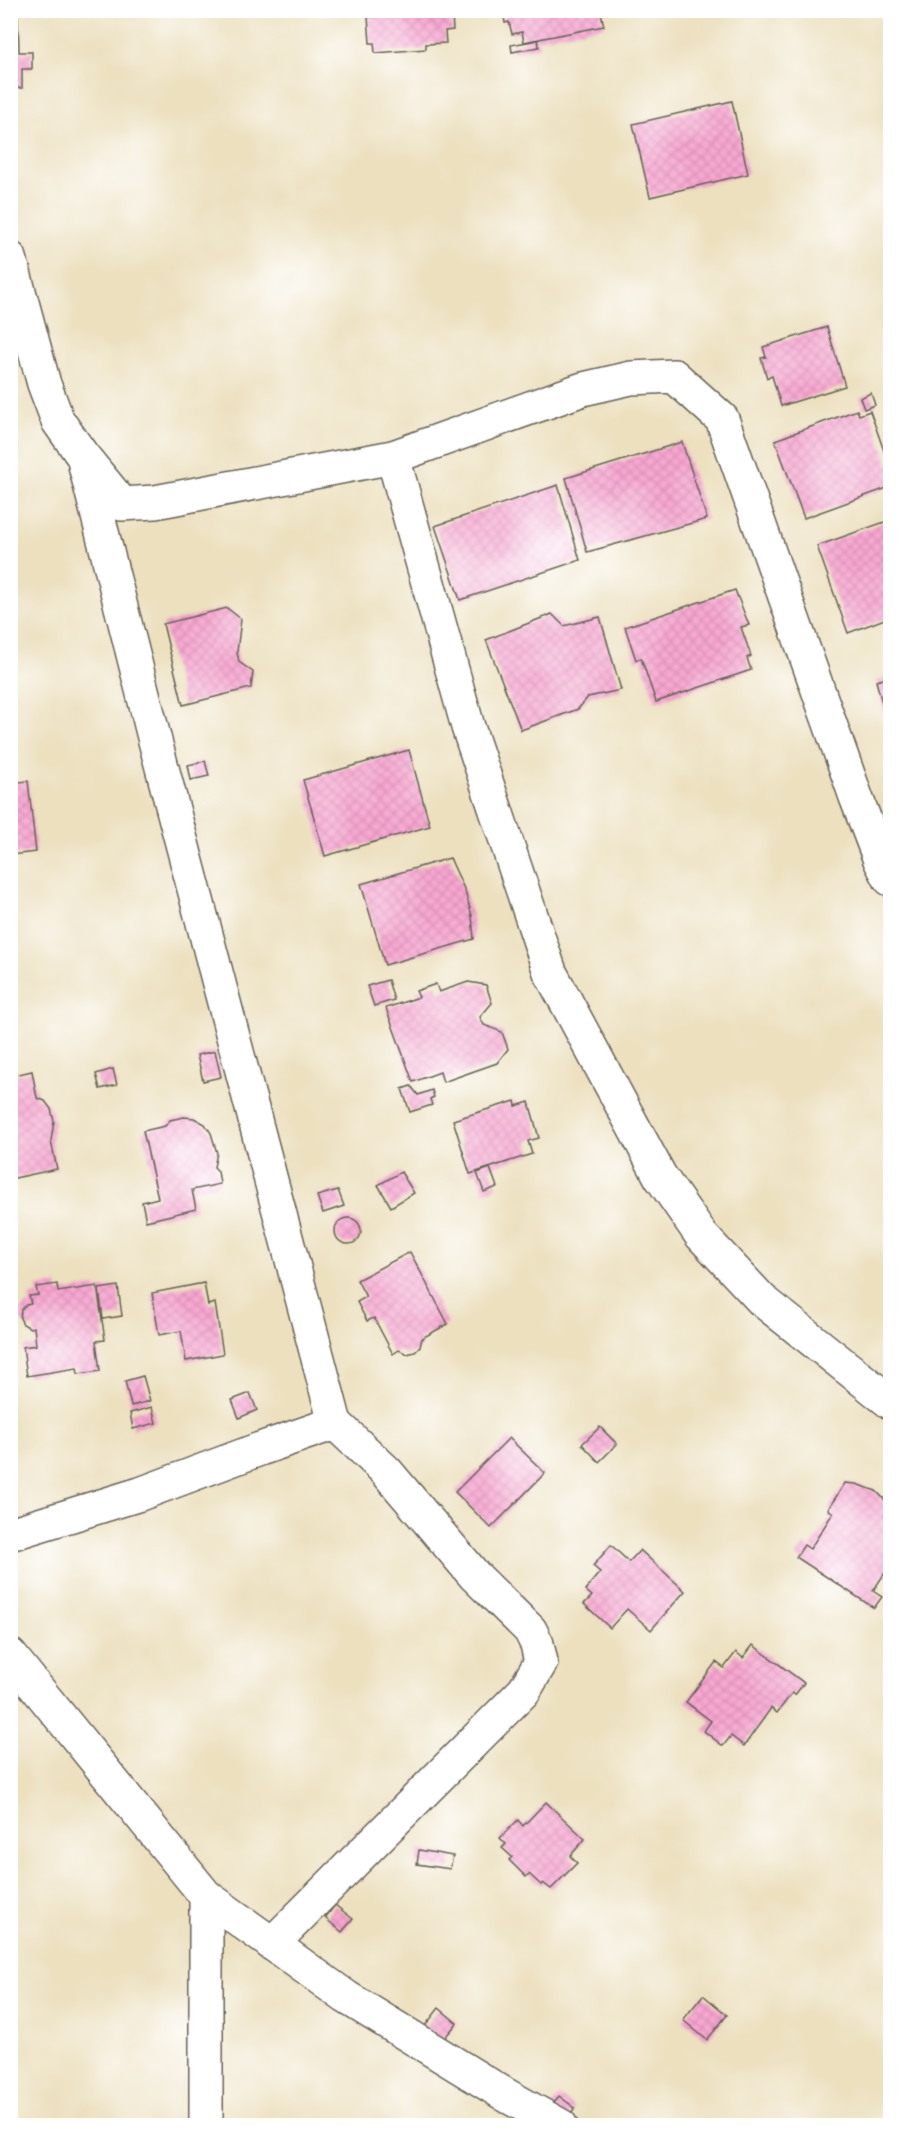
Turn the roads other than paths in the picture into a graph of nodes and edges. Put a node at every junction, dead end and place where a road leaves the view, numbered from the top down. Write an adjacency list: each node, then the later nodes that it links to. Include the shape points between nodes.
1 (10, 258): 2 (street, via 44,384 58,421)
2 (82, 455): 3 (street, via 122,504 155,502); 6 (street)
3 (393, 457): 4 (street, via 583,389 631,378 674,376 722,419 856,797); 5 (street, via 468,727 550,972 660,1176 701,1235 762,1300)
4 (891, 879)
5 (891, 1402)
6 (335, 1423): 7 (street, via 140,1494); 10 (street, via 386,1471 475,1576 530,1629 541,1662 524,1691)
7 (10, 1534)
8 (10, 1655): 9 (street)
9 (206, 1896): 10 (street); 11 (street)
10 (272, 1944): 12 (street, via 346,1997)
11 (206, 2126)
12 (561, 2126)

